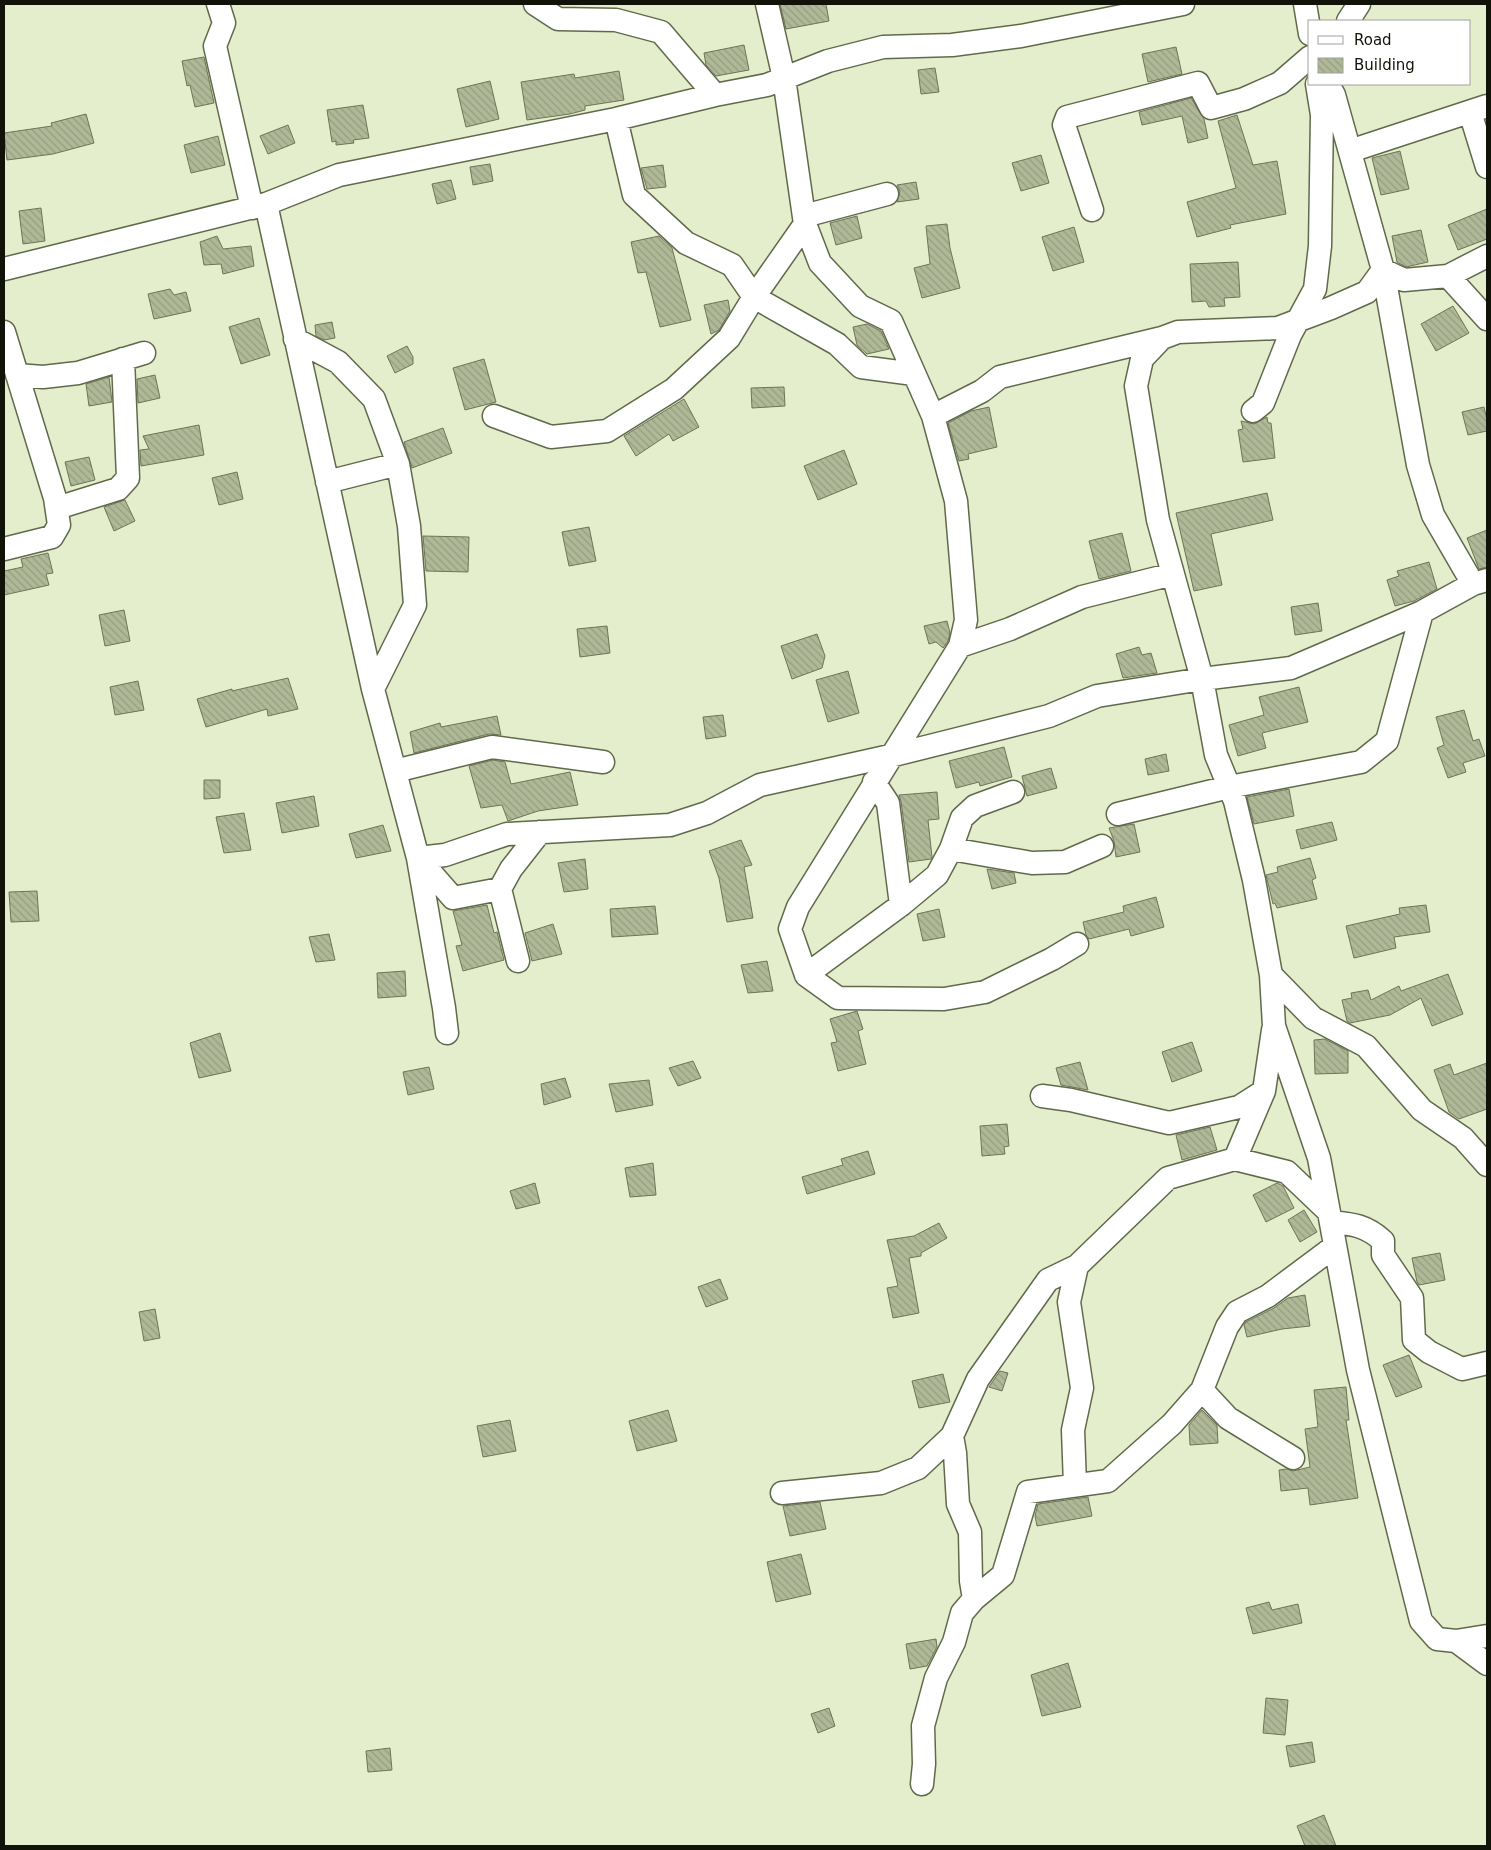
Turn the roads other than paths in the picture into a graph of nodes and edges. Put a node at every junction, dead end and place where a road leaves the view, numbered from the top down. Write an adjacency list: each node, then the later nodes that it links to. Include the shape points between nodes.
1 (218, 4): 19 (street, via 224,23 215,46)
2 (535, 4): 13 (street, via 558,19 616,20 661,32)
3 (767, 4): 10 (street)
4 (1183, 4): 10 (street, via 1021,36 952,45 883,46 828,61)
5 (1305, 4): 8 (street)
6 (1359, 4): 7 (street)
7 (1349, 20)
8 (1308, 22)
9 (1308, 59): 20 (street, via 1280,83 1244,99 1211,108 1198,82 1068,117 1064,125)
10 (784, 78): 13 (street, via 767,85); 21 (street)
11 (1318, 85): 28 (street, via 1322,115 1320,246 1315,289)
12 (1329, 85): 16 (street)
13 (715, 95): 15 (street)
14 (1479, 109): 16 (street); 17 (street)
15 (616, 119): 19 (street, via 339,175); 26 (street, via 634,195 686,243 732,265)
16 (1350, 151): 23 (street)
17 (1487, 167)
18 (887, 194): 21 (street)
19 (259, 206): 24 (street); 31 (street)
20 (1092, 210)
21 (804, 220): 26 (street); 33 (street, via 820,263 860,306 891,321)
22 (1487, 256): 25 (street)
23 (1383, 270): 25 (street, via 1404,280); 28 (street, via 1367,292); 42 (street, via 1420,473 1432,515)
24 (5, 274)
25 (1448, 276): 27 (street)
26 (754, 297): 33 (street, via 837,344 862,366); 35 (street, via 729,338 674,389 607,431 552,437)
27 (1487, 319)
28 (1299, 320): 30 (street, via 1278,328 1178,332); 34 (street, via 1263,402)
29 (4, 332): 32 (street)
30 (1162, 338): 36 (street, via 1000,377 982,391); 41 (street, via 1142,359 1136,386 1158,520)
31 (296, 339): 37 (street, via 338,362 374,399); 38 (street)
32 (12, 368): 39 (street); 39 (street, via 43,377 78,373 133,356 128,478 118,489)
33 (914, 374): 36 (street)
34 (1253, 411)
35 (494, 416)
36 (933, 416): 44 (street, via 956,501 966,620)
37 (398, 464): 38 (street); 46 (street, via 409,526 416,605)
38 (327, 482): 46 (street)
39 (57, 508): 40 (street, via 59,525 52,537)
40 (4, 549)
41 (1173, 574): 44 (street, via 1082,597 1010,630); 45 (street)
42 (1480, 582): 43 (street)
43 (1422, 612): 45 (street, via 1291,668); 51 (street, via 1387,741 1361,762)
44 (960, 646): 47 (street)
45 (1202, 679): 47 (street, via 1097,696 1049,716); 51 (street, via 1216,755)
46 (373, 689): 49 (street)
47 (890, 756): 50 (street); 54 (street, via 760,785 707,813 670,825)
48 (603, 762): 49 (street, via 492,747)
49 (395, 771): 57 (street)
50 (874, 782): 59 (street, via 888,803); 62 (street, via 798,907 790,929)
51 (1229, 787): 53 (street); 63 (street, via 1254,880)
52 (1013, 792): 56 (street, via 975,806 962,818)
53 (1118, 814)
54 (540, 832): 57 (street, via 507,834 445,855); 58 (street)
55 (1102, 846): 56 (street, via 1065,862 1032,863)
56 (951, 849): 59 (street, via 937,875)
57 (418, 858): 58 (street, via 453,898); 65 (street)
58 (500, 889): 61 (street)
59 (901, 905): 62 (street)
60 (1077, 944): 62 (street, via 985,992 944,999 838,998)
61 (518, 961)
62 (806, 975)
63 (1271, 975): 64 (street); 69 (street, via 1312,1018 1366,1046 1422,1110 1464,1138)
64 (1274, 1026): 66 (street); 70 (street, via 1319,1158)
65 (447, 1033)
66 (1264, 1092): 67 (street, via 1240,1107 1169,1123); 68 (street)
67 (1042, 1096)
68 (1235, 1159): 70 (street, via 1287,1172); 72 (street, via 1168,1178)
69 (1487, 1165)
70 (1330, 1217): 71 (street); 73 (street, via 1373,1232 1382,1241 1382,1254 1412,1298 1414,1340 1429,1352 1462,1369)
71 (1335, 1246): 74 (street, via 1268,1296 1237,1312 1227,1327); 81 (street, via 1358,1370 1421,1621 1437,1639)
72 (1077, 1266): 75 (street, via 1048,1280 978,1378); 77 (street, via 1069,1302 1082,1388 1073,1430)
73 (1487, 1363)
74 (1202, 1390): 76 (street, via 1228,1418); 77 (street, via 1172,1424 1108,1482)
75 (952, 1436): 78 (street, via 918,1468 881,1483); 79 (street, via 958,1504 970,1532)
76 (1293, 1458)
77 (1075, 1485): 79 (street, via 1028,1492 1003,1575)
78 (782, 1493)
79 (974, 1599): 83 (street, via 962,1613 954,1642 936,1678 923,1726)
80 (1487, 1636): 81 (street)
81 (1456, 1641): 82 (street)
82 (1487, 1664)
83 (922, 1784)

